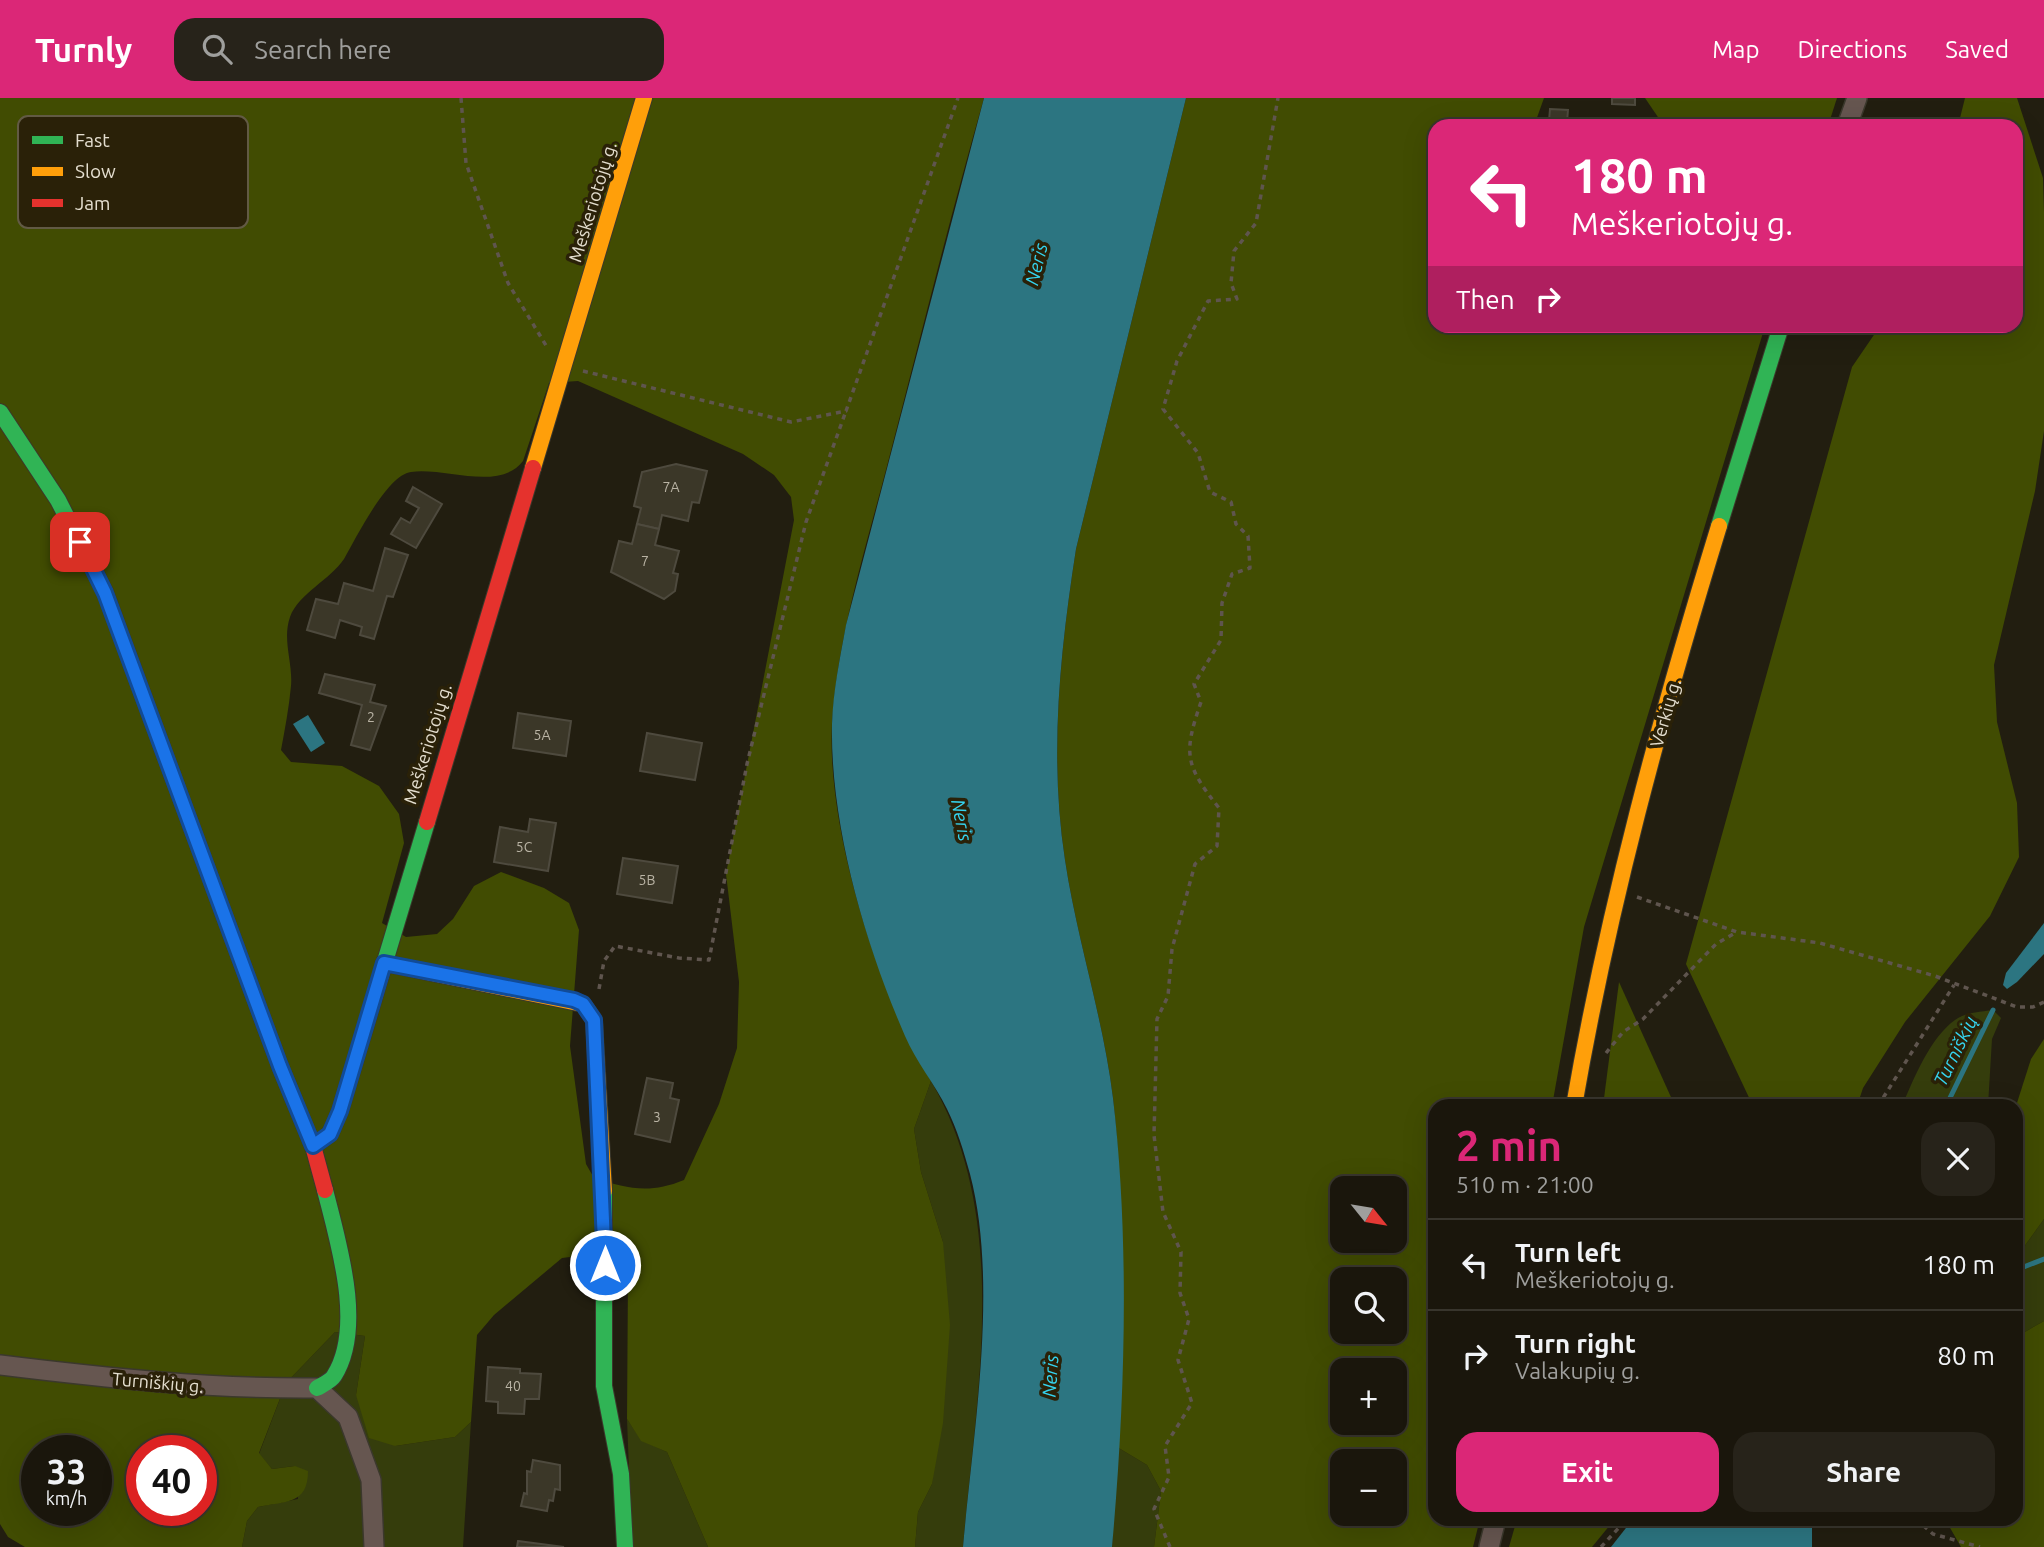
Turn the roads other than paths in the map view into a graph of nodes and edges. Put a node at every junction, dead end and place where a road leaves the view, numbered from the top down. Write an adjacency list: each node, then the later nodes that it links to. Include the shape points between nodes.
1 (644, 98): 6 (street, Meškeriotojų g.)
2 (1857, 98): 3 (street)
3 (1850, 119)
4 (1779, 333): 7 (street, Verkių g., via 1617,890)
5 (0, 412): 8 (street, via 58,500 105,593)
6 (384, 963): 8 (street, Meškeriotojų g., via 340,1111 330,1134); 13 (street, via 574,1000 583,1004 594,1020 605,1216 604,1386 621,1474)
7 (1575, 1099)
8 (313, 1146): 10 (street, via 342,1256 348,1322 334,1377)
9 (0, 1366): 10 (street, Turniškių g., via 150,1384)
10 (317, 1388): 12 (street, via 348,1416 371,1480)
11 (1494, 1526): 14 (street)
12 (374, 1547)
13 (625, 1547)
14 (1489, 1547)

